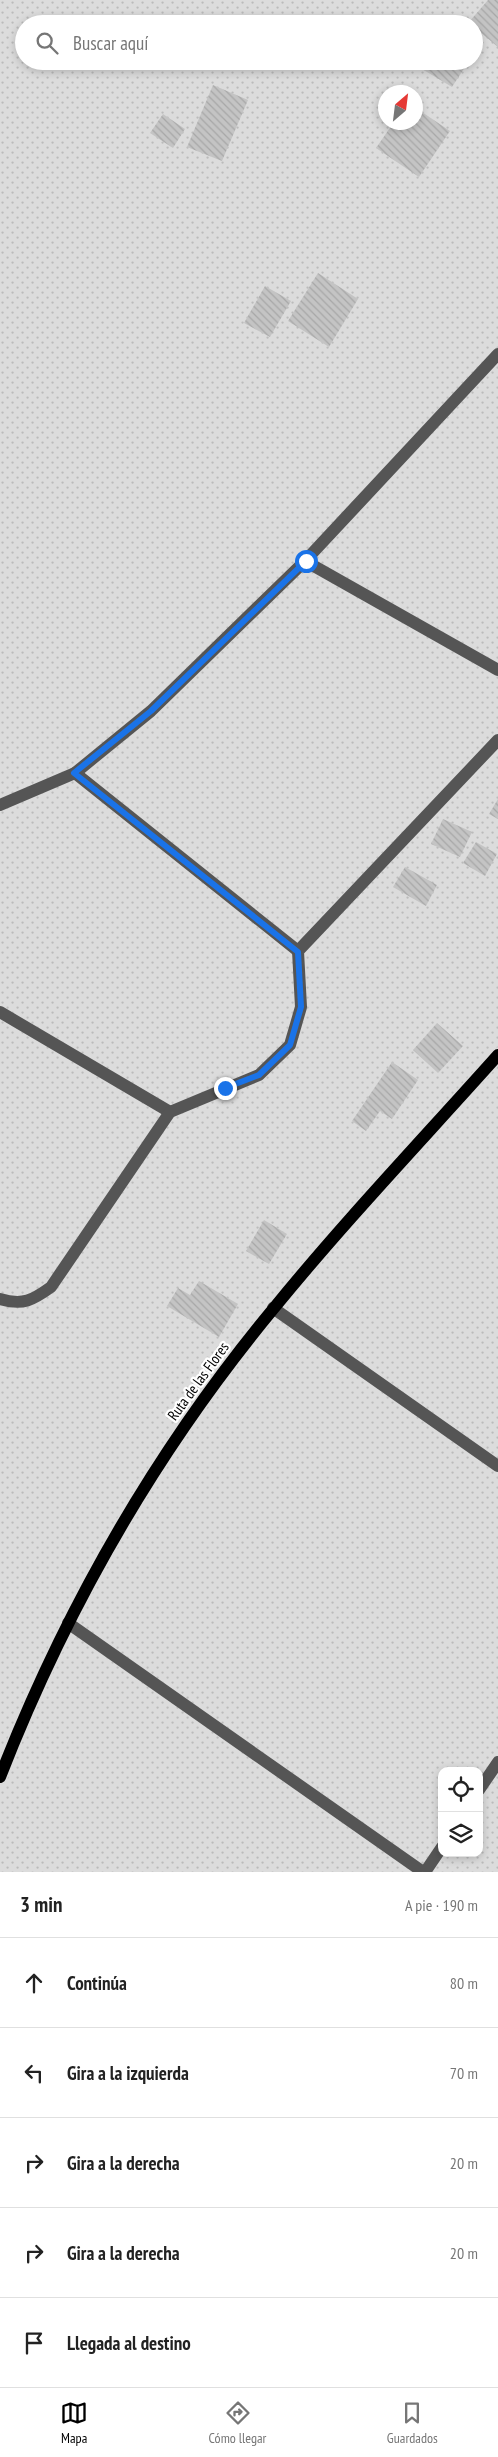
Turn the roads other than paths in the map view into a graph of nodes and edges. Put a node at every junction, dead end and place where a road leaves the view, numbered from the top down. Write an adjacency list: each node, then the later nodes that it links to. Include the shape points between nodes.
1 (498, 354): 2 (street)
2 (306, 561): 3 (street); 5 (street, via 151,711)
3 (498, 670)
4 (498, 740): 7 (street)
5 (74, 773): 6 (street); 7 (street)
6 (0, 805)
7 (298, 952): 10 (street, via 301,1007 290,1045 259,1075)
8 (0, 1012): 10 (street)
9 (498, 1056): 12 (main road, Ruta de las Flores)
10 (170, 1112): 11 (street, via 51,1287 33,1300 12,1303)
11 (0, 1299)
12 (274, 1308): 13 (street); 14 (main road, Ruta de las Flores, via 163,1457 116,1533)
13 (498, 1466)
14 (68, 1623): 16 (main road, Ruta de las Flores); 19 (street)
15 (498, 1762): 17 (street)
16 (0, 1777)
17 (483, 1784)
18 (438, 1853): 19 (street)
19 (424, 1872)

